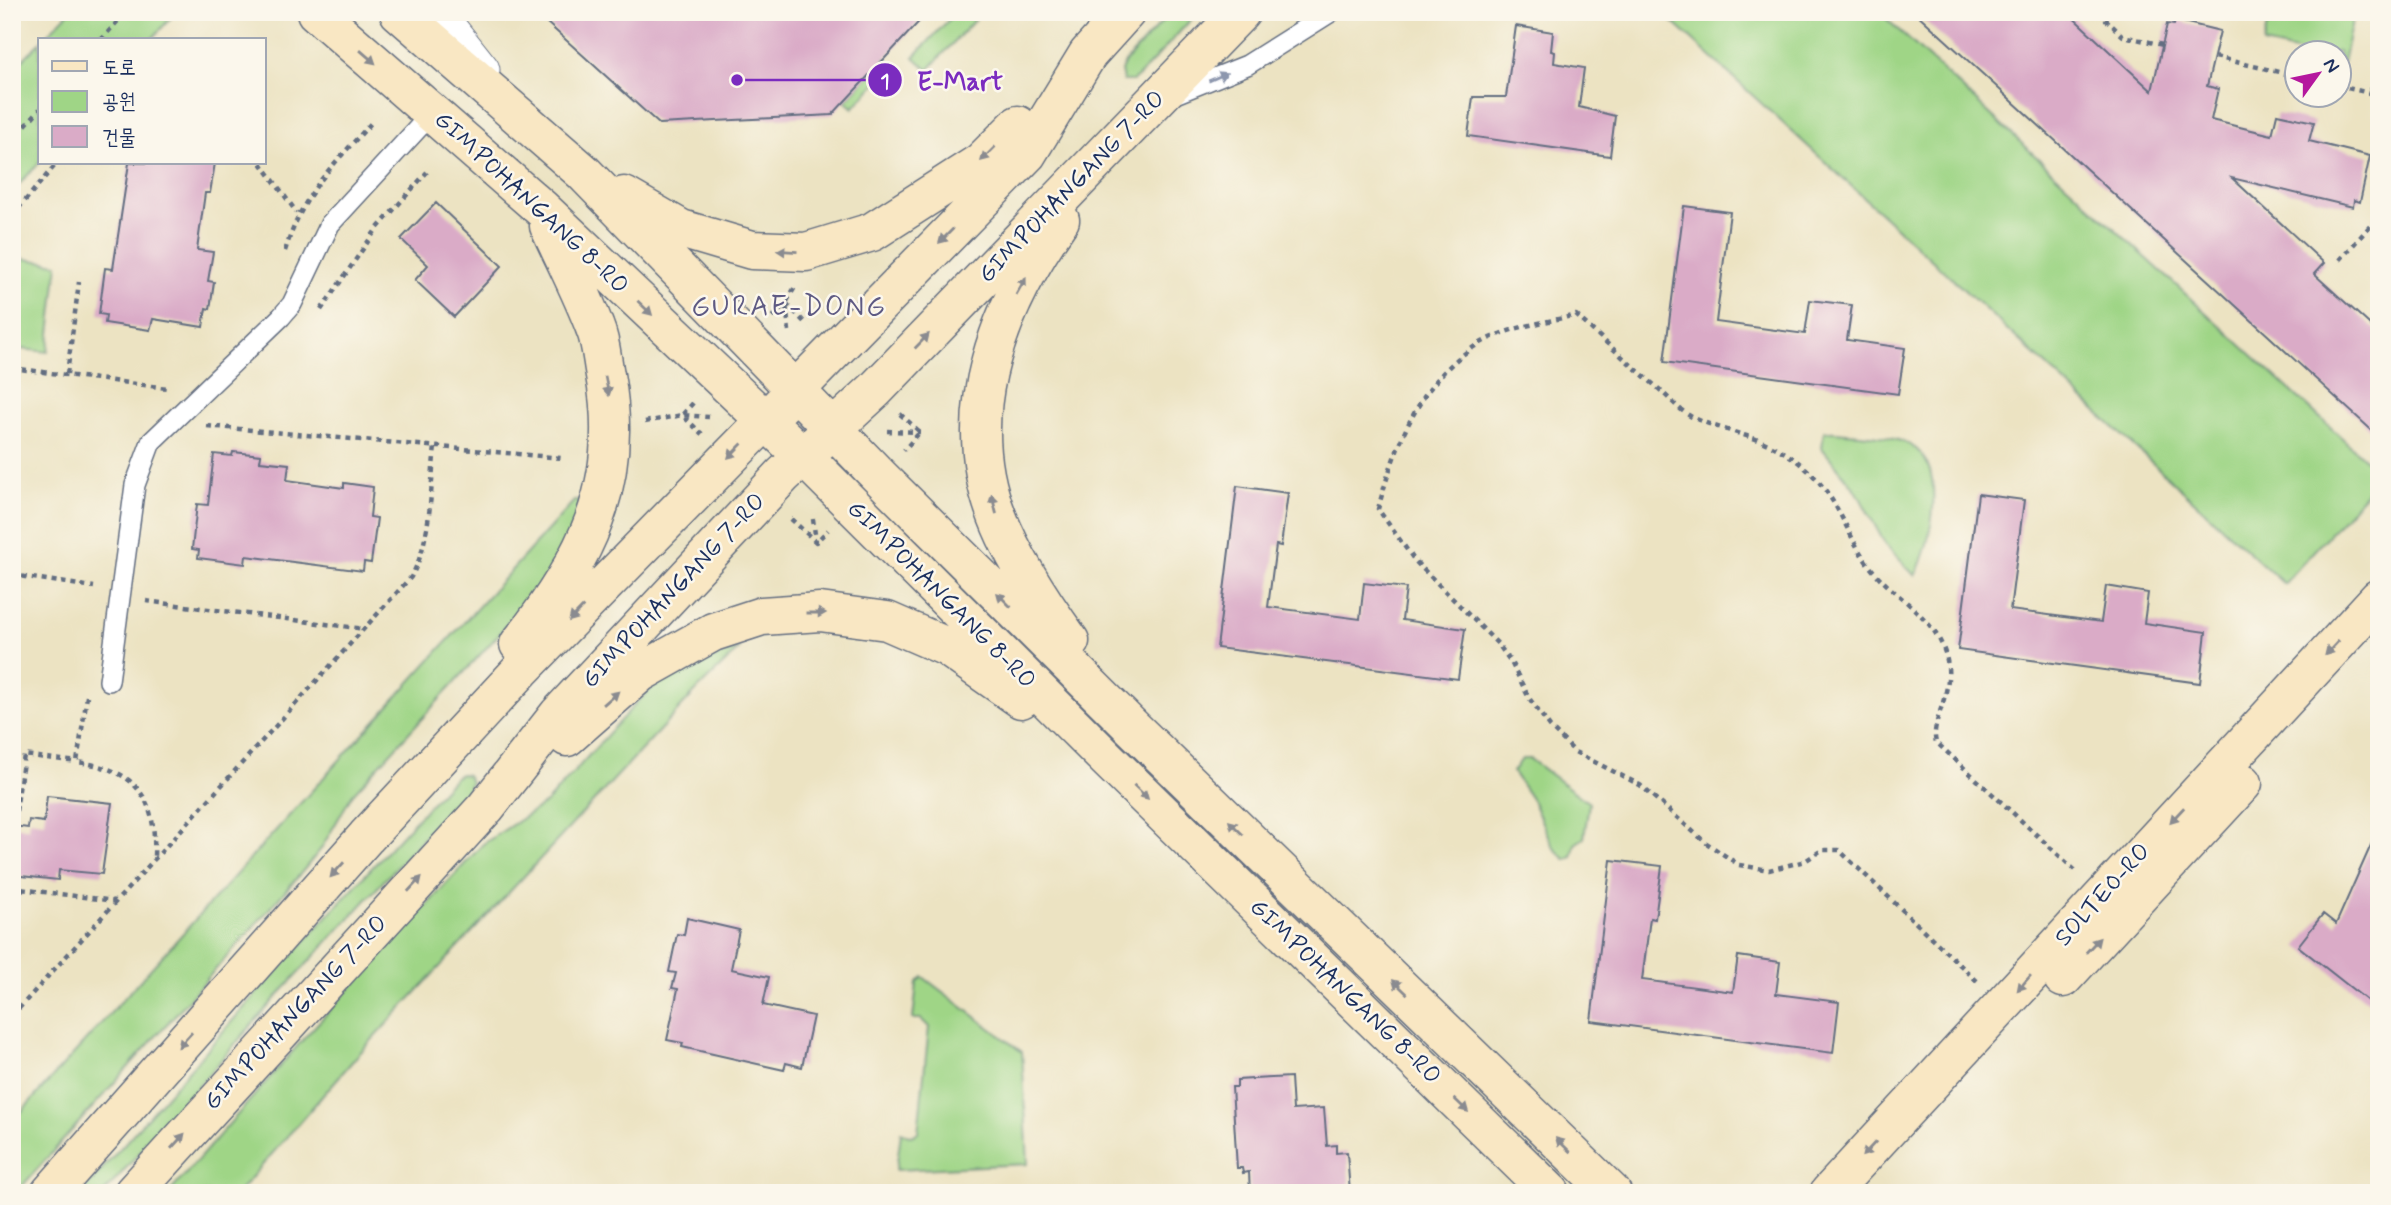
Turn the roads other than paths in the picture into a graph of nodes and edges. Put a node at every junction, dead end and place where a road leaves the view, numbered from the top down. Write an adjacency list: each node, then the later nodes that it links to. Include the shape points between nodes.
1 (316, 12): 11 (street, GIMPOHANGANG 8-RO, one-way to 11)
2 (400, 12): 10 (street, GIMPOHANGANG 8-RO)
3 (435, 12): 10 (street)
4 (1107, 12): 8 (lane)
5 (1126, 12): 8 (street)
6 (1241, 12): 9 (street, GIMPOHANGANG 7-RO)
7 (1331, 12): 9 (lane, one-way to 7, via 1247,65)
8 (1088, 54): 13 (street, one-way to 13, via 981,162 872,232 806,252 752,250 681,229); 15 (street, one-way to 15, via 1027,154)
9 (1155, 103): 12 (street, GIMPOHANGANG 7-RO)
10 (512, 109): 13 (street, GIMPOHANGANG 8-RO)
11 (433, 112): 14 (street, GIMPOHANGANG 8-RO); 21 (lane, via 330,224 281,317 151,442 135,485)
12 (1117, 139): 17 (street, GIMPOHANGANG 7-RO, one-way to 12, via 875,390); 22 (street, one-way to 12, via 1047,609 997,516 983,460 980,419 1000,325 1052,232)
13 (583, 173): 15 (street, GIMPOHANGANG 8-RO)
14 (541, 208): 16 (street, GIMPOHANGANG 8-RO, one-way to 16); 25 (street, one-way to 25, via 596,330 610,402 610,460 597,518 566,579 534,626)
15 (796, 388): 16 (street); 17 (street, GIMPOHANGANG 8-RO)
16 (765, 421): 18 (street, GIMPOHANGANG 8-RO); 25 (street, one-way to 25, via 521,670)
17 (832, 426): 18 (street, GIMPOHANGANG 7-RO); 22 (street, GIMPOHANGANG 8-RO, one-way to 17)
18 (803, 456): 23 (street, GIMPOHANGANG 8-RO); 24 (street, GIMPOHANGANG 7-RO, via 559,714)
19 (2379, 598): 30 (street, SOLTEO-RO, one-way to 30)
20 (2379, 637): 31 (street, SOLTEO-RO, one-way to 20)
21 (109, 681)
22 (1133, 728): 29 (street, GIMPOHANGANG 8-RO, one-way to 22)
23 (1107, 759): 24 (street, one-way to 23, via 640,673 713,632 762,616 820,612 887,621 947,647); 28 (street, GIMPOHANGANG 8-RO, one-way to 28)
24 (485, 807): 27 (street, GIMPOHANGANG 7-RO, one-way to 24)
25 (366, 837): 26 (street, one-way to 26)
26 (50, 1193)
27 (133, 1193)
28 (1551, 1193)
29 (1612, 1193)
30 (1829, 1193)
31 (1864, 1193)

